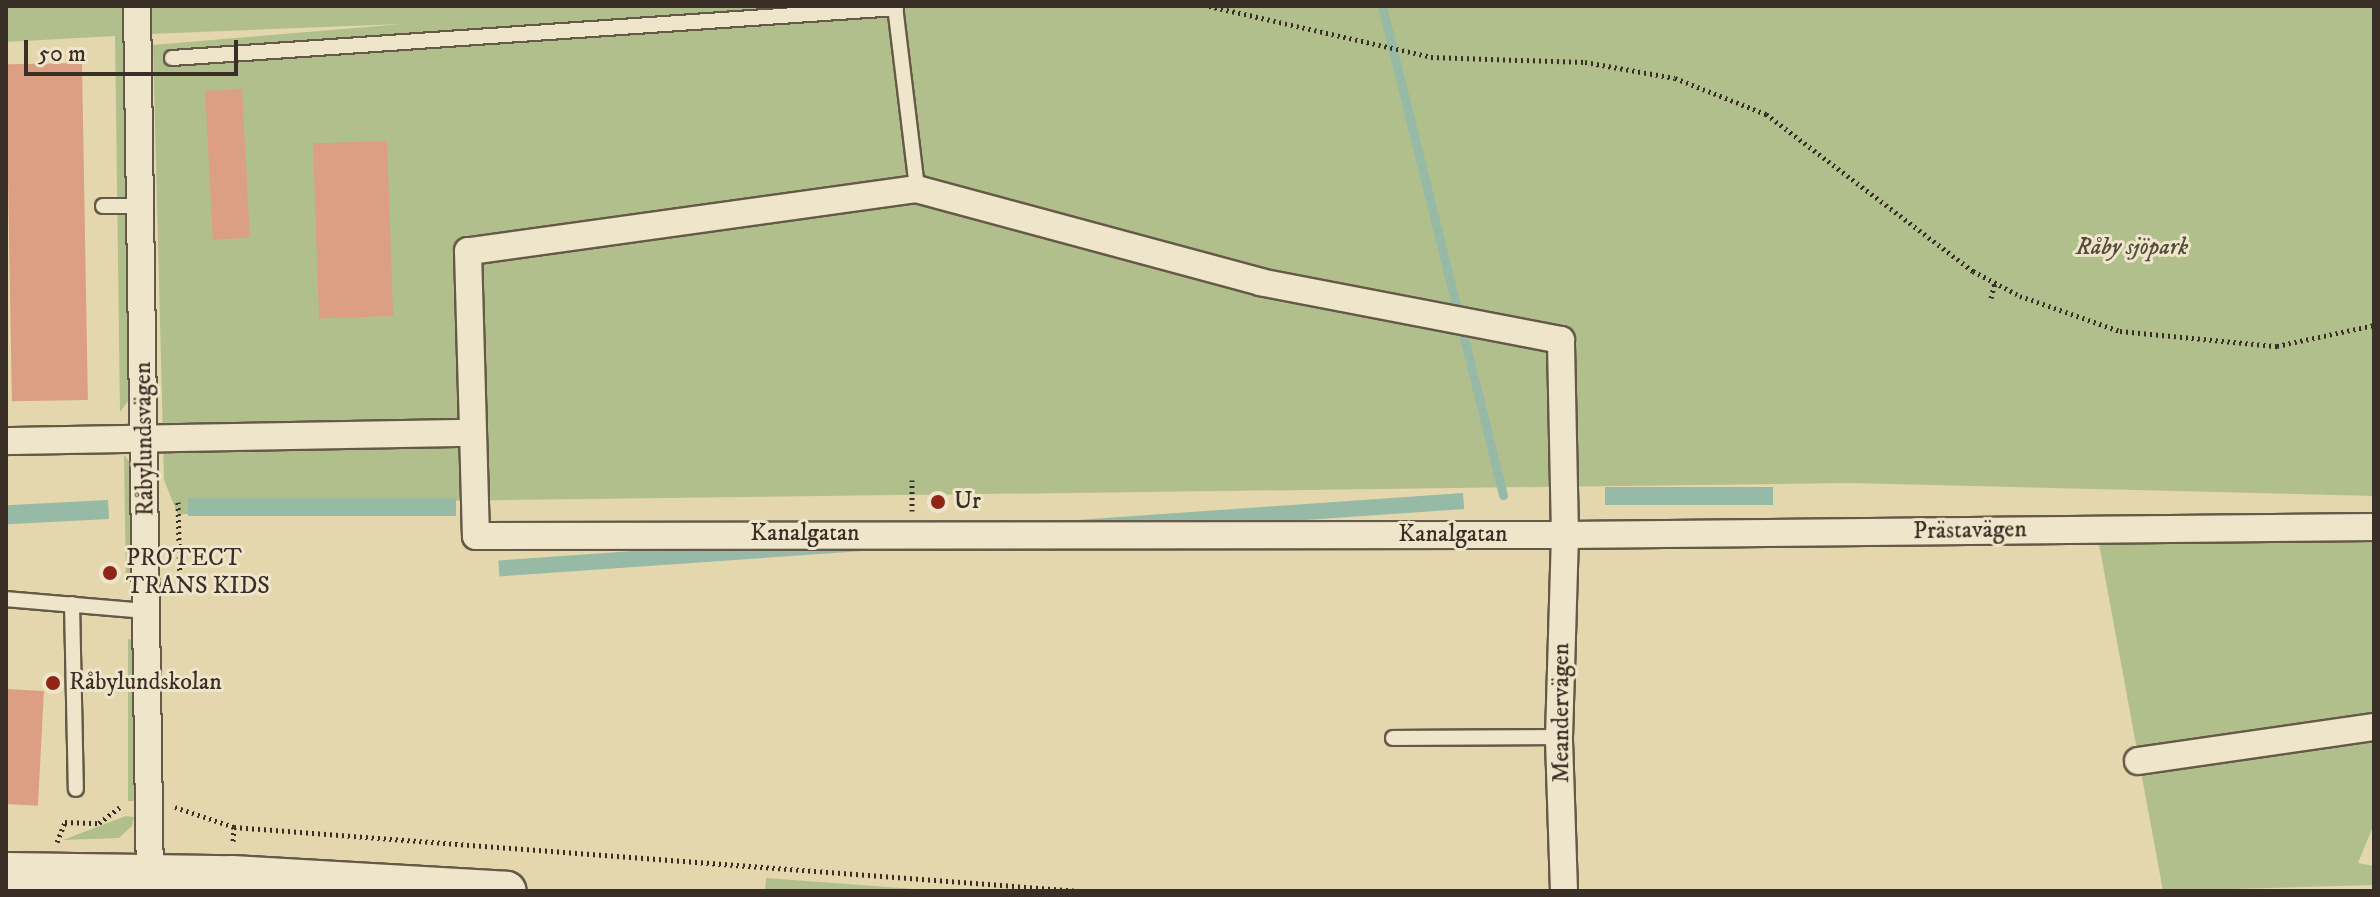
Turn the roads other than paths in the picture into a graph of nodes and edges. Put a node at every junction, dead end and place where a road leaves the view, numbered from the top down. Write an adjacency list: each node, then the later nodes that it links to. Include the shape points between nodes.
1 (137, 6): 6 (street, Råbylundsvägen)
2 (896, 7): 3 (lane); 4 (lane)
3 (172, 58)
4 (917, 189): 7 (street, Kanalgatan, via 468,251); 11 (street, Meandervägen, via 1261,282 1561,340)
5 (103, 206): 6 (lane)
6 (142, 206): 8 (street, Råbylundsvägen)
7 (473, 433): 8 (street); 11 (street, Kanalgatan, via 476,536)
8 (145, 439): 9 (street); 14 (street, Råbylundsvägen)
9 (6, 441)
10 (2374, 527): 11 (street, Prästavägen)
11 (1565, 535): 16 (street, Meandervägen)
12 (6, 599): 13 (lane)
13 (72, 604): 14 (lane); 19 (lane)
14 (147, 611): 21 (street, Råbylundsvägen)
15 (2374, 727): 18 (street)
16 (1559, 737): 17 (lane); 23 (street, Meandervägen)
17 (1393, 738)
18 (2138, 761)
19 (76, 789)
20 (6, 872): 21 (main road, via 59,871)
21 (150, 882): 22 (main road)
22 (507, 891)
23 (1564, 891)

